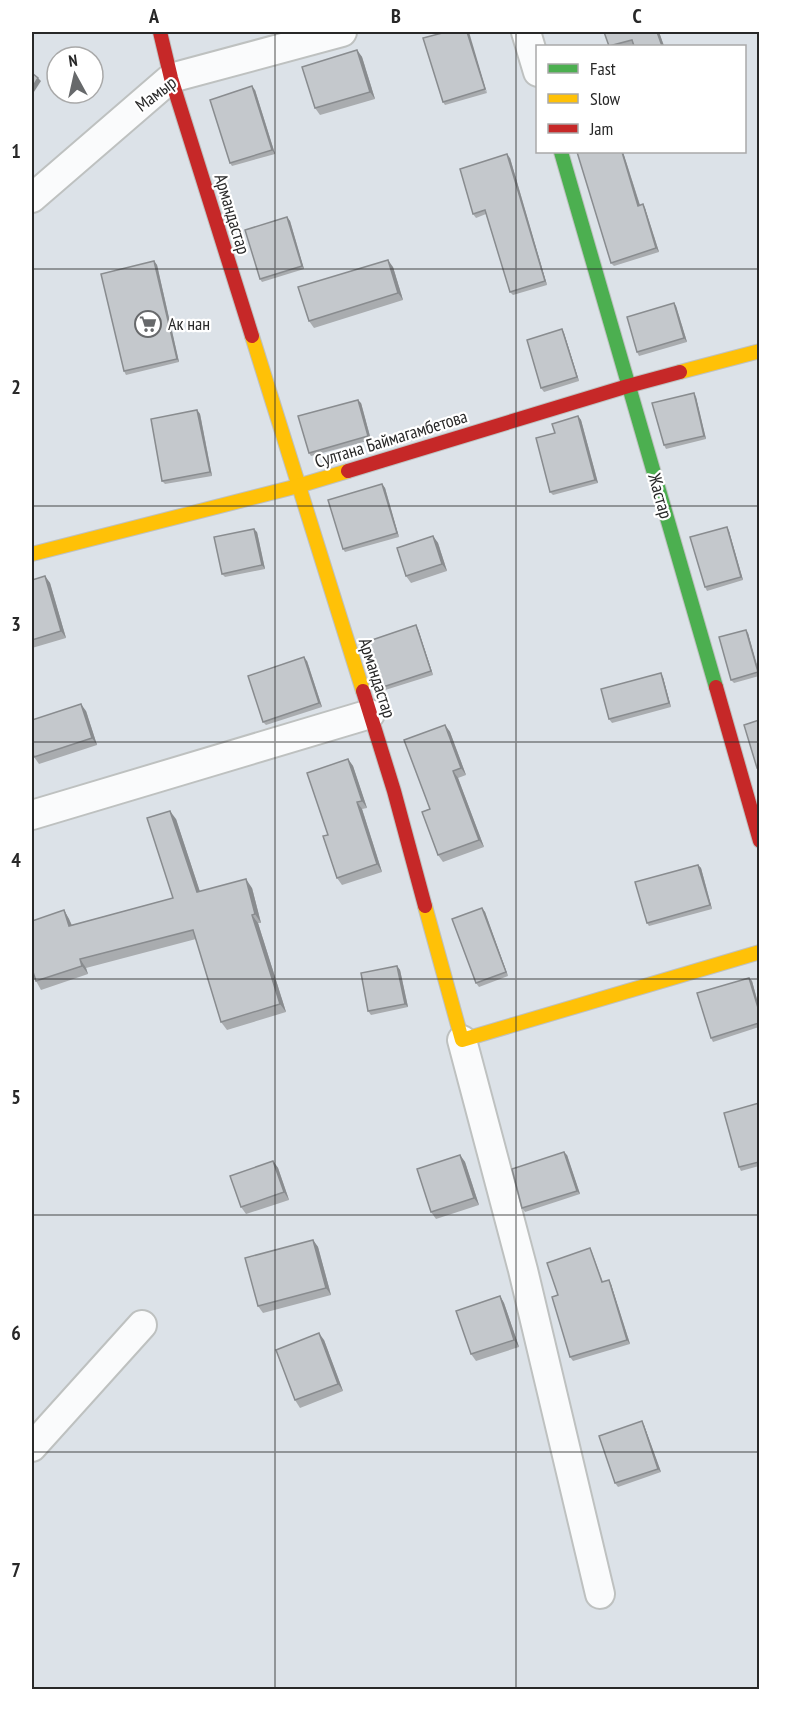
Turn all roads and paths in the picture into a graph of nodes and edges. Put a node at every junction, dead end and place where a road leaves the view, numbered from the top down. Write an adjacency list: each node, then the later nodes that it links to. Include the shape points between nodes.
1 (160, 32): 5 (street, Армандастар)
2 (342, 32): 5 (street, Мамыр)
3 (526, 32): 4 (street)
4 (536, 68)
5 (171, 78): 7 (street, Мамыр); 10 (street, Армандастар)
6 (561, 153): 9 (street, Жастар)
7 (32, 198)
8 (759, 351): 9 (street, Султана Баймагамбетова)
9 (628, 386): 10 (street, Султана Баймагамбетова); 14 (street, Жастар)
10 (298, 486): 11 (street, Султана Баймагамбетова); 12 (street, Армандастар)
11 (32, 554)
12 (370, 714): 13 (street); 16 (street, Армандастар)
13 (32, 815)
14 (759, 841)
15 (759, 952): 16 (street)
16 (462, 1040): 19 (street, via 523,1270)
17 (142, 1325): 18 (street)
18 (32, 1447)
19 (600, 1594)

